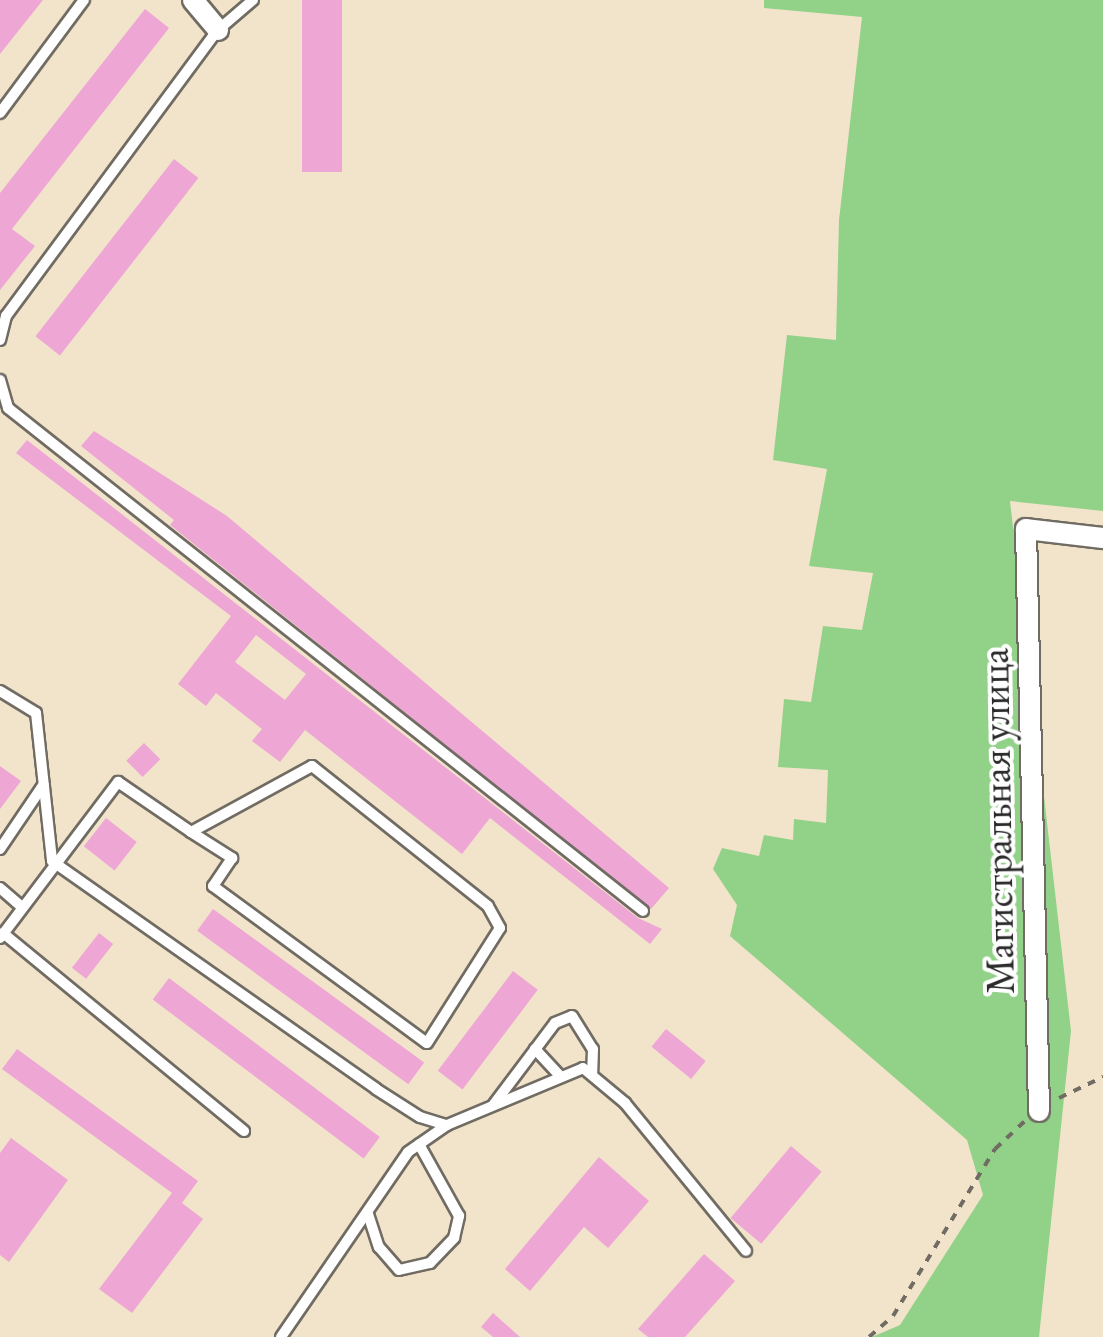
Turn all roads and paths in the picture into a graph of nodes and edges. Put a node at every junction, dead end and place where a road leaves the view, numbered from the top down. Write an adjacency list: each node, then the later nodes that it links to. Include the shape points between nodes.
1 (84, 0): 5 (lane)
2 (192, 0): 4 (street)
3 (254, 0): 4 (lane)
4 (218, 30): 7 (lane)
5 (0, 113)
6 (0, 302): 7 (lane)
7 (10, 310): 8 (lane)
8 (0, 340)
9 (0, 380): 18 (lane, via 8,408)
10 (1103, 538): 25 (street, Магистральная улица, via 1026,529)
11 (0, 691): 12 (lane, via 36,713)
12 (44, 784): 14 (lane); 15 (lane)
13 (191, 832): 13 (lane, via 232,858 213,886 428,1042 500,928 488,906 312,766); 15 (lane, via 118,782)
14 (0, 849)
15 (52, 862): 17 (lane); 26 (lane, via 420,1118)
16 (0, 888): 17 (lane)
17 (21, 906): 19 (lane)
18 (643, 911)
19 (2, 936): 27 (lane)
20 (535, 1050): 21 (lane, via 555,1023 572,1016 593,1049); 22 (lane); 24 (lane)
21 (592, 1073): 22 (lane, via 583,1068); 30 (lane, via 625,1103)
22 (561, 1077): 24 (lane)
23 (1103, 1077): 25 (path)
24 (493, 1106): 26 (lane)
25 (1038, 1111): 32 (path, via 995,1149 893,1316)
26 (447, 1125): 28 (lane)
27 (244, 1131)
28 (419, 1144): 29 (lane); 29 (lane, via 459,1216 454,1238 430,1263 399,1270 378,1248)
29 (368, 1214): 31 (lane)
30 (746, 1251)
31 (281, 1337)
32 (869, 1337)

